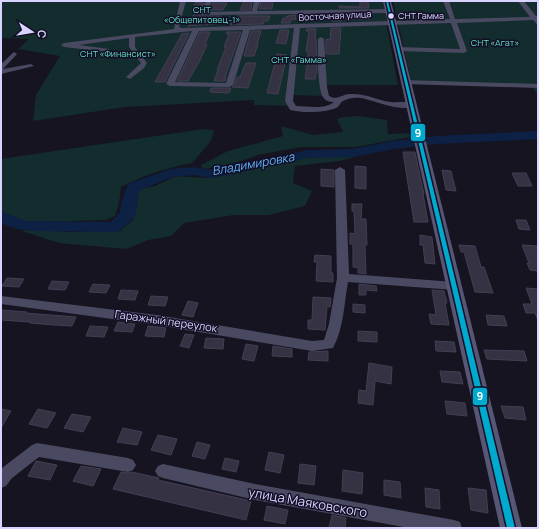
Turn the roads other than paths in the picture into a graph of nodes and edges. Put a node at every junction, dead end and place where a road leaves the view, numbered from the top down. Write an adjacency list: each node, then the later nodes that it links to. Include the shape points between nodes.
1 (183, 1): 14 (street, via 176,28)
2 (209, 1): 8 (street, Восточная улица, via 203,14)
3 (257, 1): 8 (street)
4 (387, 1): 7 (street)
5 (446, 1): 10 (street)
6 (521, 1): 9 (street)
7 (389, 11): 8 (street, Восточная улица, via 351,9); 11 (street)
8 (254, 13)
9 (537, 20): 10 (street, Восточная улица)
10 (454, 21): 11 (street, Восточная улица); 18 (street, via 464,51)
11 (392, 22): 12 (street, Восточная улица); 18 (street)
12 (297, 26): 13 (street, Восточная улица); 27 (street, via 289,101 293,108 321,109 334,106)
13 (247, 28): 15 (street, Восточная улица); 15 (street, via 229,85 170,84)
14 (182, 30): 15 (street, Восточная улица); 16 (street, Восточная улица)
15 (196, 30)
16 (132, 36): 19 (street, Восточная улица, via 64,45); 23 (street, via 132,47 144,63)
17 (321, 39): 27 (street, via 323,87 326,97)
18 (398, 49): 25 (street)
19 (107, 50)
20 (14, 54): 22 (street)
21 (30, 66): 22 (street)
22 (2, 70): 24 (street, via 6,74)
23 (130, 77)
24 (1, 80)
25 (405, 82): 26 (street); 28 (street)
26 (538, 86)
27 (340, 100): 28 (street, via 349,96 361,96 389,104)
28 (411, 105): 31 (street)
29 (340, 170): 30 (street)
30 (343, 278): 31 (street); 32 (street, Гаражный переулок, via 329,344 312,346 209,327 64,306)
31 (454, 286): 37 (street)
32 (1, 300)
33 (128, 465): 35 (street, via 37,450 7,473)
34 (163, 471): 36 (street, улица Маяковского, via 255,492)
35 (1, 481)
36 (454, 528)
37 (511, 528)

